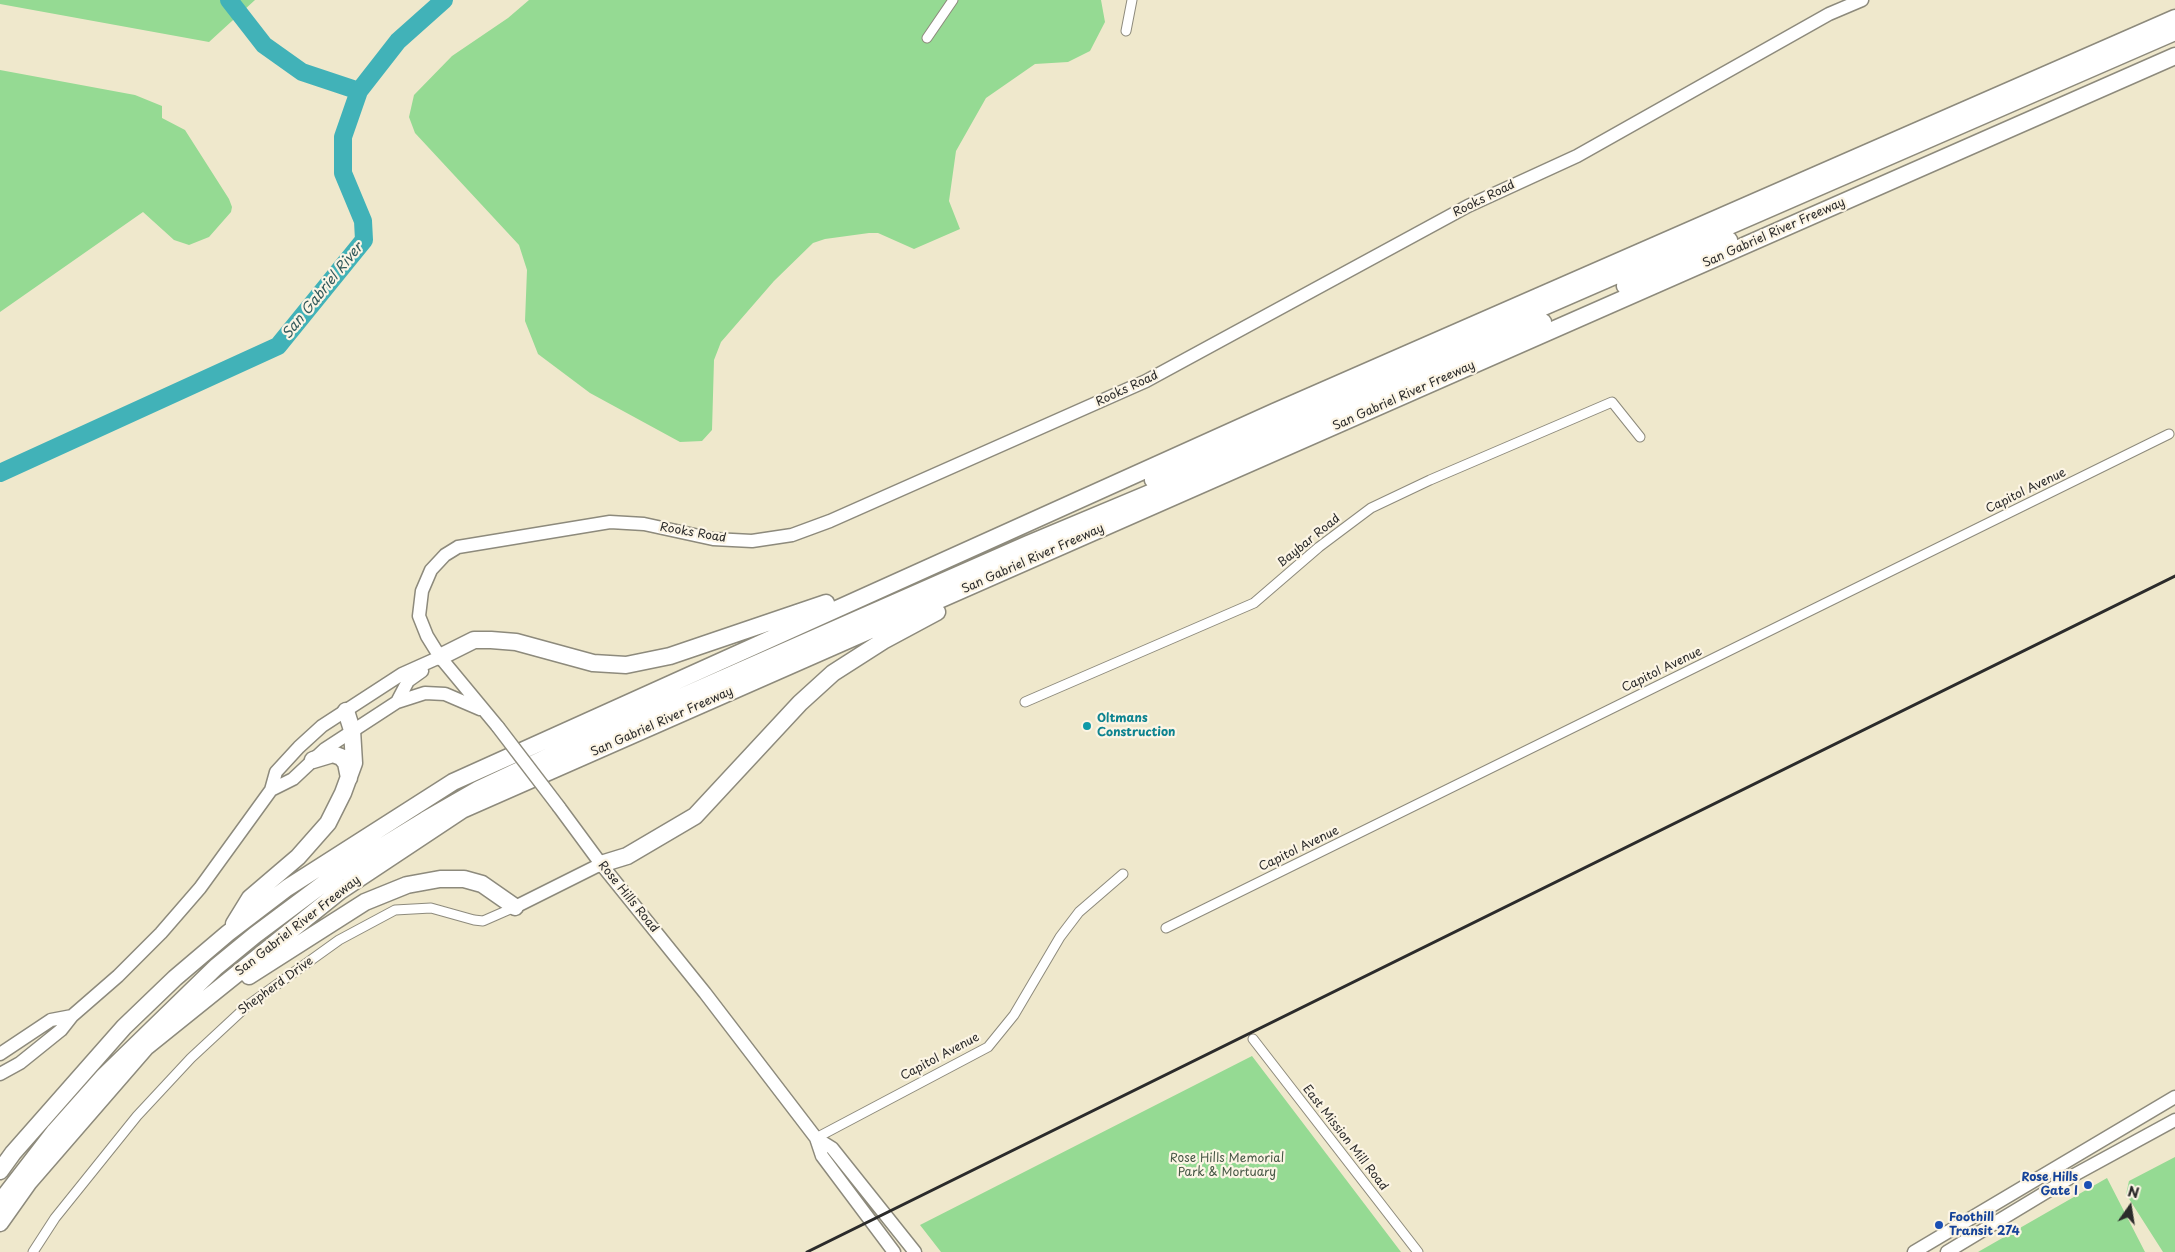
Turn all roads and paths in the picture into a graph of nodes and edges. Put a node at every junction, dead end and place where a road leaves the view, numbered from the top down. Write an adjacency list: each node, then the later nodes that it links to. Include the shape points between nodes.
1 (954, 0): 7 (street)
2 (1132, 0): 5 (street)
3 (1862, 0): 15 (main road, Rooks Road, via 1829,14 1577,156 1468,206 1146,381 830,522 792,534 752,540 713,539 644,524 610,522 458,548 445,555 431,570 422,591 420,616)
4 (2175, 18): 13 (highway, via 1274,412)
5 (1126, 31)
6 (2175, 32): 14 (highway, via 1277,423 797,639)
7 (927, 38)
8 (2175, 44): 40 (highway, via 1217,465 685,694 479,789 338,873 216,967 103,1077 54,1131)
9 (2175, 56): 12 (highway, San Gabriel River Freeway)
10 (2169, 434): 28 (street, Capitol Avenue)
11 (1640, 437): 17 (street, Baybar Road, via 1612,402 1430,480 1371,508 1319,547 1254,603)
12 (1035, 558): 24 (highway, via 833,673 800,703 695,816 627,856); 32 (highway, San Gabriel River Freeway, via 462,810 340,891)
13 (921, 572): 14 (highway); 15 (highway, via 670,656 626,665 593,663 516,642 491,640 474,640)
14 (770, 639): 26 (highway, via 453,782)
15 (440, 657): 16 (main road, via 408,681); 18 (main road, via 402,674); 19 (main road, Rose Hills Road)
16 (398, 702): 19 (main road, via 425,693 445,694); 20 (main road)
17 (1026, 702)
18 (346, 711): 20 (highway); 23 (main road, via 322,726 299,747 276,772)
19 (486, 713): 24 (main road, Rose Hills Road, bridge)
20 (352, 730): 21 (main road); 22 (highway, via 354,763)
21 (313, 760): 22 (highway, via 333,754 340,757 346,763); 23 (main road, via 293,779)
22 (349, 778): 29 (highway, via 328,823 298,856 250,898)
23 (271, 790): 30 (main road, via 200,888 161,933)
24 (601, 864): 27 (main road, Shepherd Drive); 37 (main road, Rose Hills Road)
25 (1123, 874): 37 (street, Capitol Avenue, via 1079,912 1060,937 1014,1015 988,1047)
26 (307, 875): 29 (highway); 39 (highway, via 297,895 178,993 122,1048 69,1105)
27 (515, 907): 32 (highway, via 482,884 464,879 407,885 356,907); 42 (street, Shepherd Drive, via 483,921 431,908 395,910 339,940 247,1006 191,1058 137,1116 55,1218)
28 (1166, 928)
29 (228, 933): 38 (highway, via 124,1027 12,1153)
30 (72, 1016): 33 (main road, via 51,1020); 34 (main road, via 61,1030 20,1063)
31 (1253, 1039): 45 (street, East Mission Mill Road)
32 (146, 1046): 41 (highway, San Gabriel River Freeway, via 29,1182)
33 (0, 1054)
34 (0, 1074)
35 (2175, 1097): 46 (main road)
36 (2175, 1120): 47 (main road, via 2076,1174)
37 (816, 1138): 43 (main road, Rose Hills Road, via 822,1156); 44 (main road, Rose Hills Road, via 832,1148)
38 (0, 1171)
39 (0, 1193)
40 (0, 1202)
41 (0, 1223)
42 (33, 1252)
43 (894, 1252)
44 (915, 1252)
45 (1418, 1252)
46 (1914, 1252)
47 (1947, 1252)

